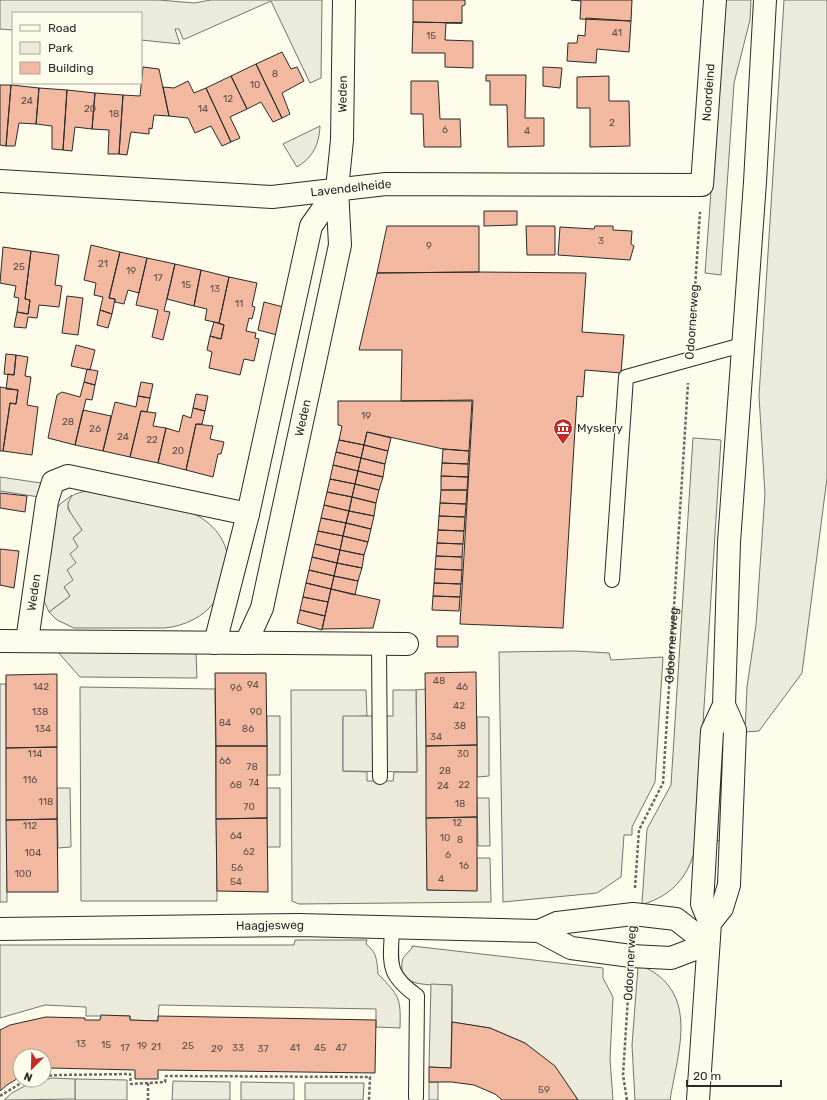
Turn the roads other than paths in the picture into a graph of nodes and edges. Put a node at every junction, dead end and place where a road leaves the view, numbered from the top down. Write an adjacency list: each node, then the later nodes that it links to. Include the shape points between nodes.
1 (344, 0): 6 (street, Weden, via 342,140)
2 (715, 0): 5 (street, Noordeind)
3 (765, 0): 7 (street, via 755,182)
4 (0, 181): 6 (street, Lavendelheide, via 272,197)
5 (702, 185): 6 (street, Lavendelheide, via 386,184)
6 (338, 189): 8 (street, via 312,226); 13 (street, Weden, via 340,246 262,608)
7 (742, 345): 9 (lane, via 626,378); 20 (street, via 729,542 724,705 712,730 702,904 710,922)
8 (248, 514): 11 (street, Weden, via 68,476 53,482 47,501); 12 (street)
9 (612, 580)
10 (0, 641): 11 (street)
11 (27, 641): 12 (street)
12 (214, 643): 13 (street)
13 (246, 643): 14 (street)
14 (379, 644): 15 (street); 16 (lane)
15 (407, 644)
16 (380, 777)
17 (392, 928): 18 (street, Haagjesweg, via 299,925); 19 (street, Haagjesweg); 21 (lane, via 390,967 402,986 417,996)
18 (0, 929)
19 (539, 931): 20 (street, Haagjesweg, via 571,948 631,956 671,958); 20 (street, Haagjesweg, via 557,923 633,914 676,919)
20 (708, 944): 22 (street)
21 (416, 1097)
22 (698, 1100)

